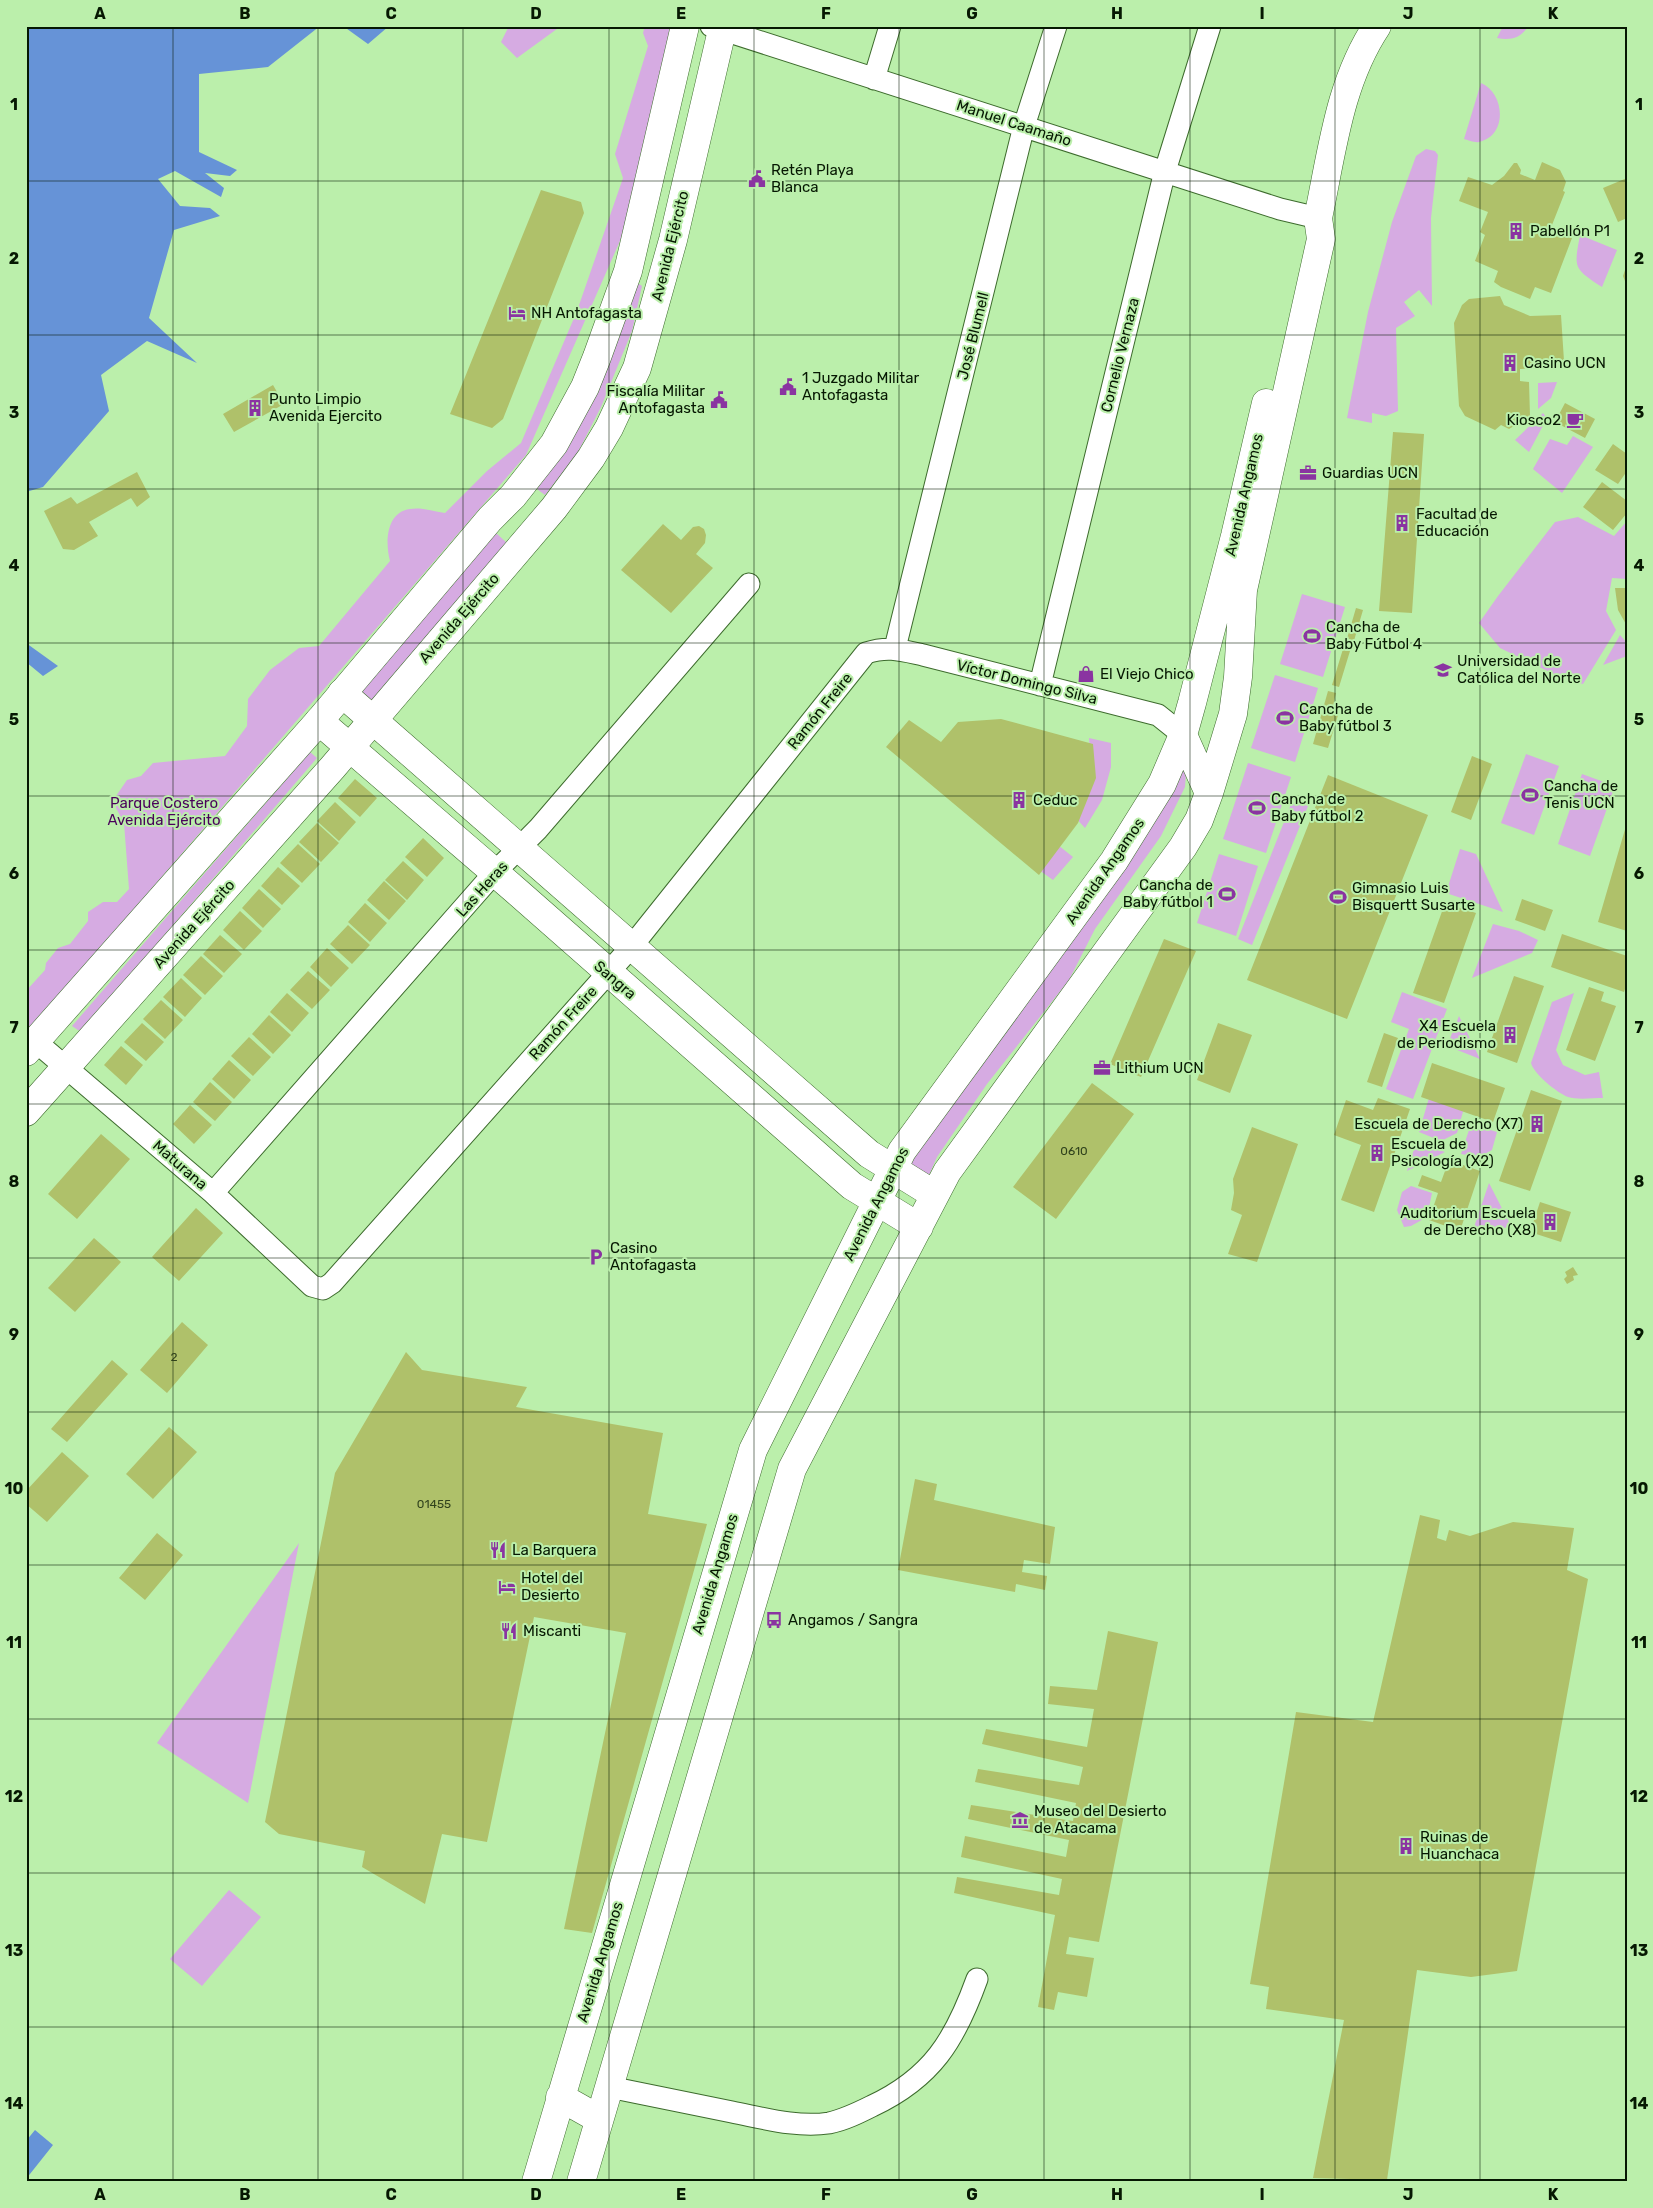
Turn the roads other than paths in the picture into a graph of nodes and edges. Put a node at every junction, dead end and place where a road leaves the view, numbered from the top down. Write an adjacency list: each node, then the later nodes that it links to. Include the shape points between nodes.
1 (685, 26): 15 (main road, via 628,271 597,357 570,416 534,470)
2 (890, 26): 7 (street)
3 (1056, 26): 8 (street, José Blumell)
4 (1210, 26): 9 (street, Cornelio Vernaza)
5 (719, 28): 7 (street, Manuel Caamaño); 16 (main road, Avenida Ejército, via 673,240 654,311 637,368 610,428 554,508)
6 (1371, 32): 10 (main road, Avenida Angamos, via 1346,89)
7 (874, 79): 8 (street, Manuel Caamaño)
8 (1024, 126): 9 (street, Manuel Caamaño); 12 (street, José Blumell)
9 (1165, 171): 10 (street, Manuel Caamaño, via 1280,209); 14 (street, Cornelio Vernaza)
10 (1318, 218): 18 (main road, Avenida Angamos, via 1304,236 1235,536); 20 (main road, Avenida Angamos, via 1321,239 1242,590 1233,714)
11 (749, 584): 21 (street, Las Heras)
12 (895, 648): 13 (street, Víctor Domingo Silva, via 881,648); 14 (street, Víctor Domingo Silva)
13 (866, 654): 23 (street, Ramón Freire)
14 (1040, 685): 18 (street, Víctor Domingo Silva, via 1158,715)
15 (342, 693): 16 (main road); 17 (main road)
16 (372, 720): 19 (main road, Avenida Ejército); 21 (main road)
17 (319, 721): 19 (main road, Sangra); 25 (main road)
18 (1183, 735): 20 (main road); 28 (main road, Avenida Angamos, via 1162,784 1114,861)
19 (350, 747): 22 (main road, Sangra); 26 (main road, Avenida Ejército)
20 (1209, 793): 30 (main road, Avenida Angamos, via 1199,820 1183,847 947,1172)
21 (519, 848): 22 (street, Las Heras); 23 (main road)
22 (495, 872): 24 (main road, Sangra); 29 (street, Las Heras)
23 (632, 946): 24 (street, Ramón Freire); 28 (main road, via 869,1154)
24 (608, 973): 31 (main road, Sangra, via 852,1186); 33 (street, Ramón Freire, via 332,1283)
25 (31, 1047): 26 (street, Maturana)
26 (67, 1068): 27 (main road, Avenida Ejército); 29 (street, Maturana)
27 (26, 1112)
28 (892, 1169): 30 (main road); 31 (main road, Avenida Angamos)
29 (212, 1193): 33 (street, Maturana, via 312,1286)
30 (935, 1195): 32 (main road, Avenida Angamos)
31 (877, 1201): 32 (main road, Sangra); 36 (main road, Avenida Angamos, via 753,1450)
32 (919, 1227): 35 (main road, Avenida Angamos, via 792,1469)
33 (323, 1289)
34 (977, 1979): 35 (street, via 965,2014 933,2064 883,2101 829,2123 790,2123)
35 (608, 2087): 37 (main road, Avenida Angamos)
36 (560, 2097): 37 (main road); 38 (main road, Avenida Angamos)
37 (599, 2119): 39 (main road, Avenida Angamos)
38 (550, 2136): 39 (main road); 40 (main road, Avenida Angamos)
39 (585, 2169)
40 (536, 2182)

